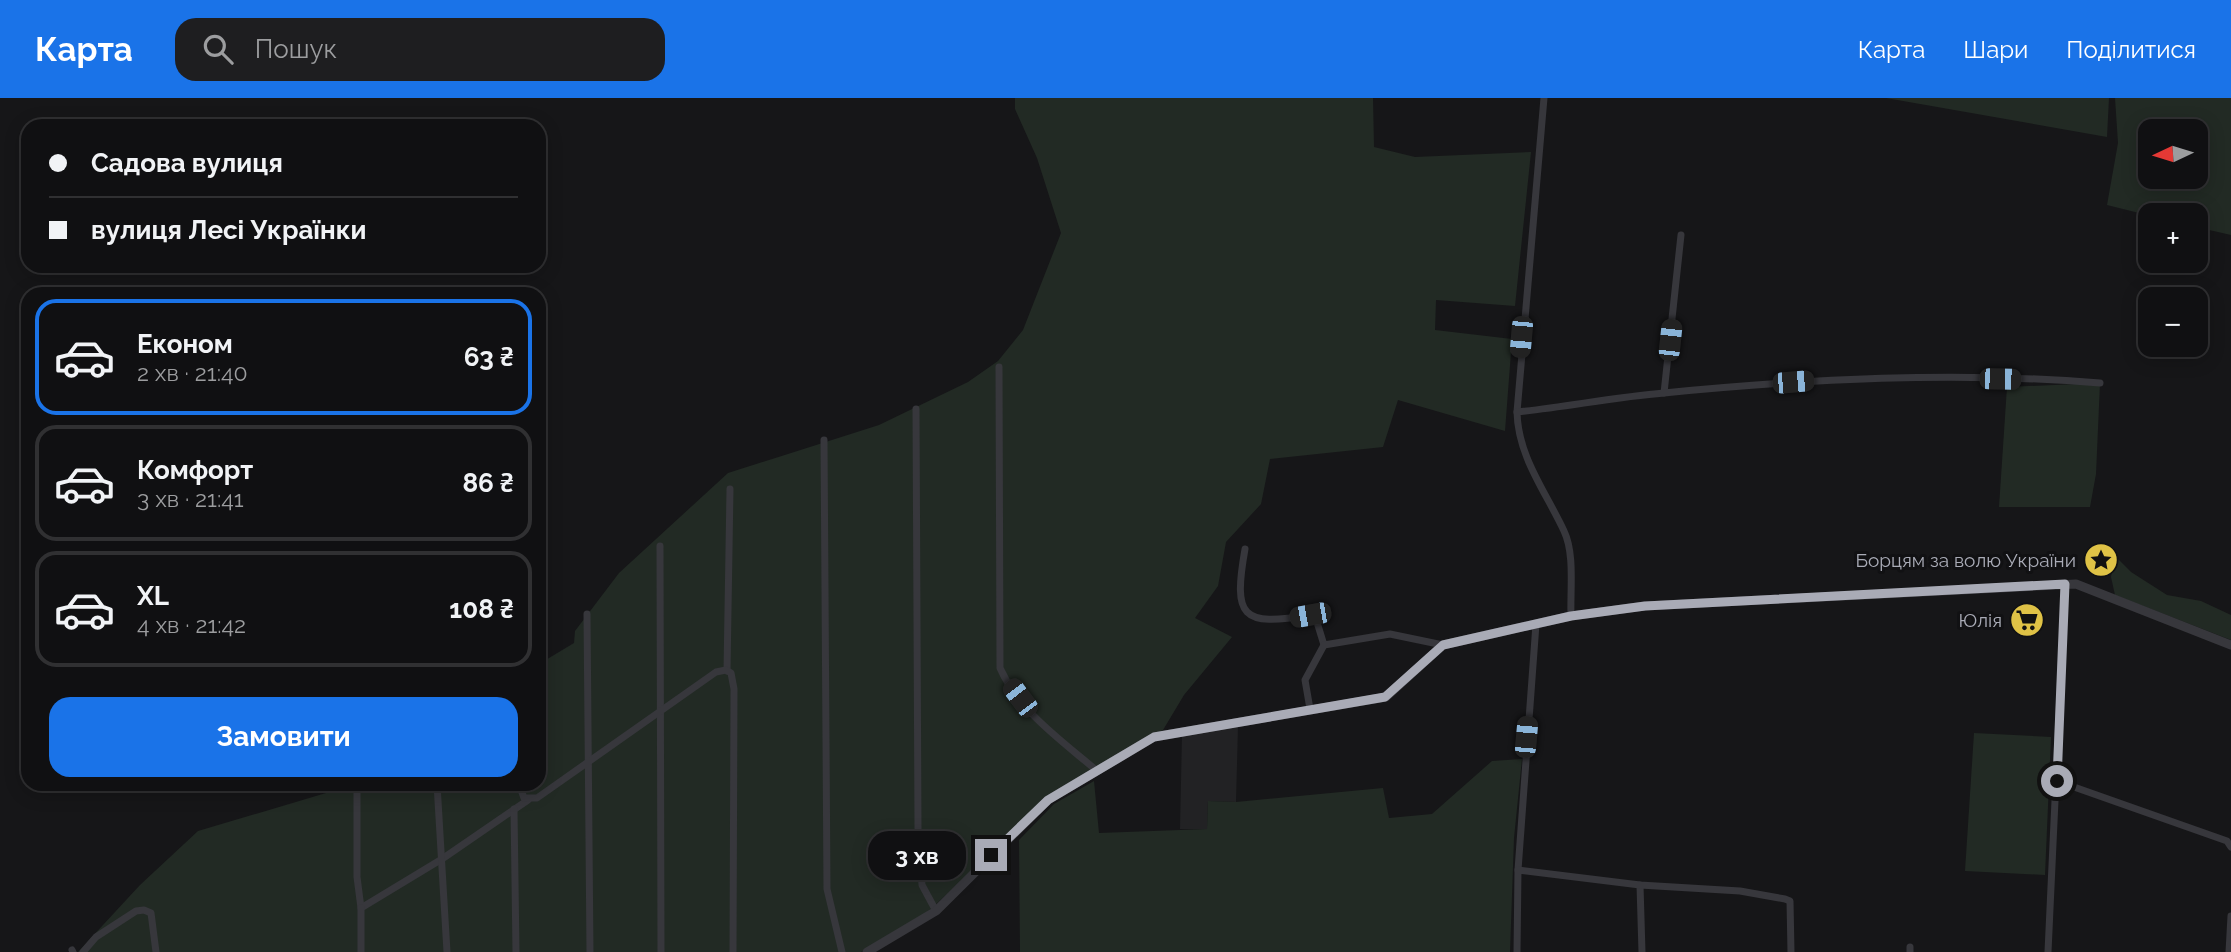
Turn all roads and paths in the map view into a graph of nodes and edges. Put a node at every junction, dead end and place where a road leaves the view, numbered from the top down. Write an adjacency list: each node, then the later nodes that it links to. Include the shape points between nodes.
1 (1544, 98): 7 (street)
2 (1681, 235): 5 (street)
3 (999, 367): 23 (street, via 1000,668 1034,716)
4 (2099, 383): 5 (street, via 1818,380)
5 (1664, 393): 7 (street)
6 (916, 409): 35 (street, via 918,828 922,885)
7 (1517, 412): 14 (street, via 1534,478 1564,531)
8 (824, 440): 45 (street, via 827,889)
9 (730, 489): 19 (street)
10 (660, 546): 21 (street)
11 (1245, 549): 16 (street, via 1238,591 1247,613 1272,621 1310,615 1316,619)
12 (2065, 584): 14 (street, via 1645,606); 18 (street, via 2076,584); 24 (street)
13 (587, 614): 22 (street)
14 (1571, 616): 15 (street)
15 (1536, 624): 17 (street); 32 (street)
16 (1324, 645): 17 (street, via 1390,634); 20 (street, via 1304,680)
17 (1443, 645): 20 (street, via 1385,697)
18 (2231, 645)
19 (727, 671): 21 (street, via 716,672); 44 (street, via 734,689)
20 (1310, 709): 23 (street, via 1163,734)
21 (660, 711): 22 (street); 43 (street)
22 (590, 760): 28 (street); 42 (street)
23 (1096, 770): 35 (street, via 1048,800)
24 (2057, 781): 30 (street, via 2227,841); 50 (street)
25 (357, 791): 34 (street)
26 (437, 791): 31 (street)
27 (523, 791): 28 (street)
28 (528, 800): 29 (street)
29 (514, 809): 31 (street); 41 (street)
30 (2231, 847)
31 (442, 859): 34 (street); 40 (street)
32 (1518, 870): 33 (street); 47 (street)
33 (1640, 884): 48 (street); 49 (street, via 1740,891 1790,901)
34 (361, 908): 39 (street)
35 (936, 911): 46 (street)
36 (2231, 916): 51 (street)
37 (83, 952): 38 (street, via 96,937 144,909 150,914)
38 (156, 952)
39 (361, 952)
40 (447, 952)
41 (516, 952)
42 (590, 952)
43 (660, 952)
44 (733, 952)
45 (842, 952)
46 (866, 952)
47 (1517, 952)
48 (1642, 952)
49 (1791, 952)
50 (2048, 952)
51 (2229, 952)

